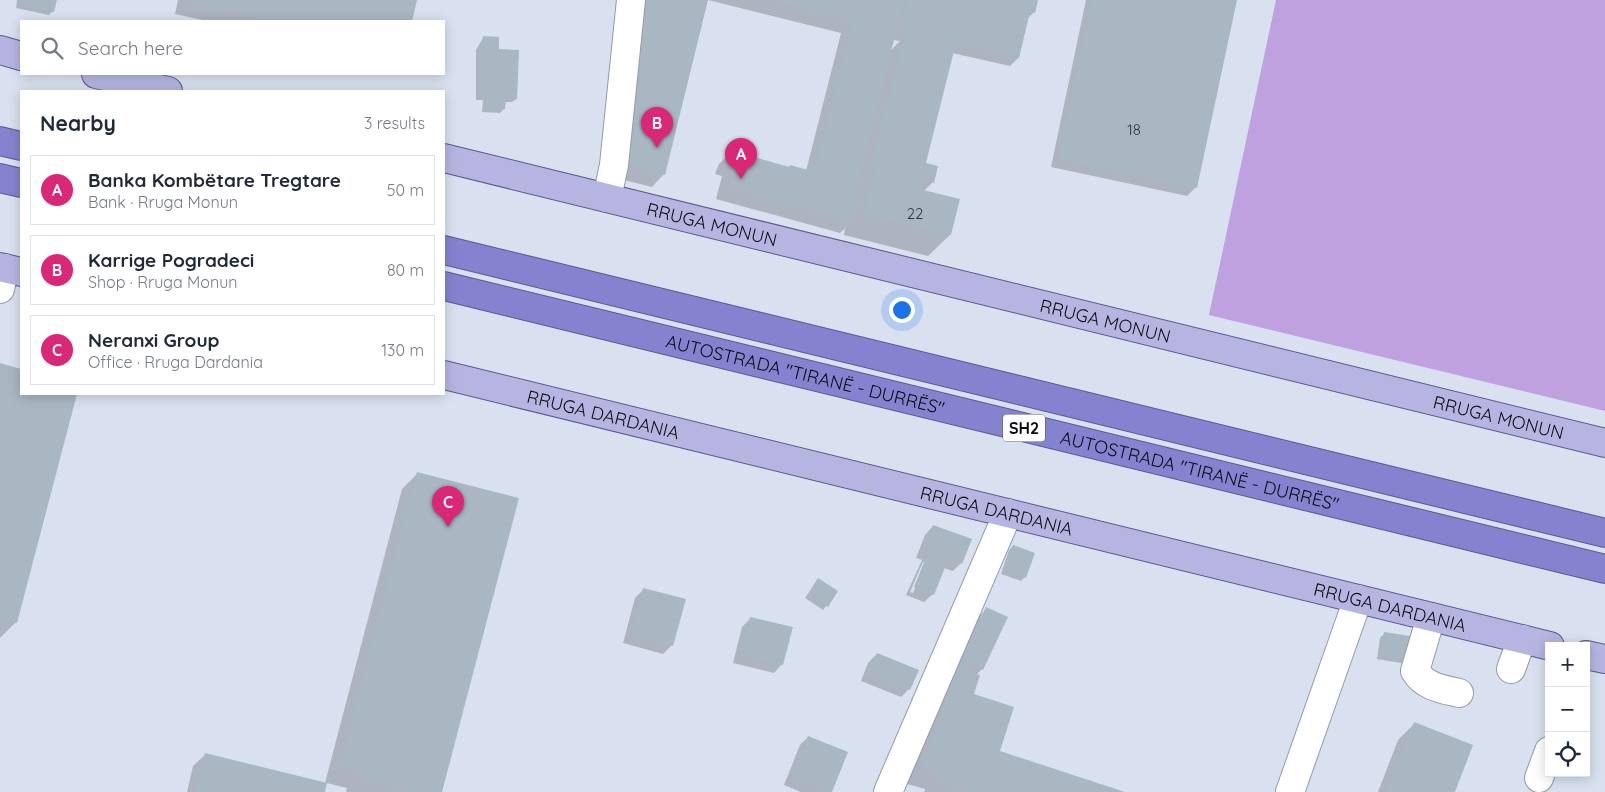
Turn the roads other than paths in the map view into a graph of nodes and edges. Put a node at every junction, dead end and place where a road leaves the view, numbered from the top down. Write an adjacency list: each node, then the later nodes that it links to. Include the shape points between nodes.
1 (631, 0): 11 (street, via 614,165)
2 (0, 50): 3 (main road)
3 (20, 56)
4 (100, 75): 5 (main road)
5 (164, 90)
6 (0, 141): 7 (highway)
7 (20, 146)
8 (445, 158): 11 (main road, RRUGA MONUN)
9 (0, 178): 10 (highway)
10 (20, 183)
11 (607, 198): 15 (main road, RRUGA MONUN)
12 (445, 250): 17 (highway, AUTOSTRADA "TIRANË - DURRËS" / SH2)
13 (445, 286): 18 (highway, AUTOSTRADA "TIRANË - DURRËS" / SH2)
14 (445, 375): 16 (main road, RRUGA DARDANIA)
15 (1605, 443)
16 (1008, 513): 19 (main road, RRUGA DARDANIA); 29 (street)
17 (1605, 533)
18 (1605, 569)
19 (1358, 599): 20 (main road, RRUGA DARDANIA); 30 (street)
20 (1431, 617): 21 (main road, RRUGA DARDANIA); 26 (street, via 1416,671 1429,686)
21 (1522, 639): 22 (main road, RRUGA DARDANIA); 25 (street)
22 (1545, 645)
23 (1590, 656): 24 (main road)
24 (1605, 659)
25 (1512, 670)
26 (1459, 693)
27 (1545, 762): 28 (street)
28 (1539, 778)
29 (888, 792)
30 (1290, 792)

